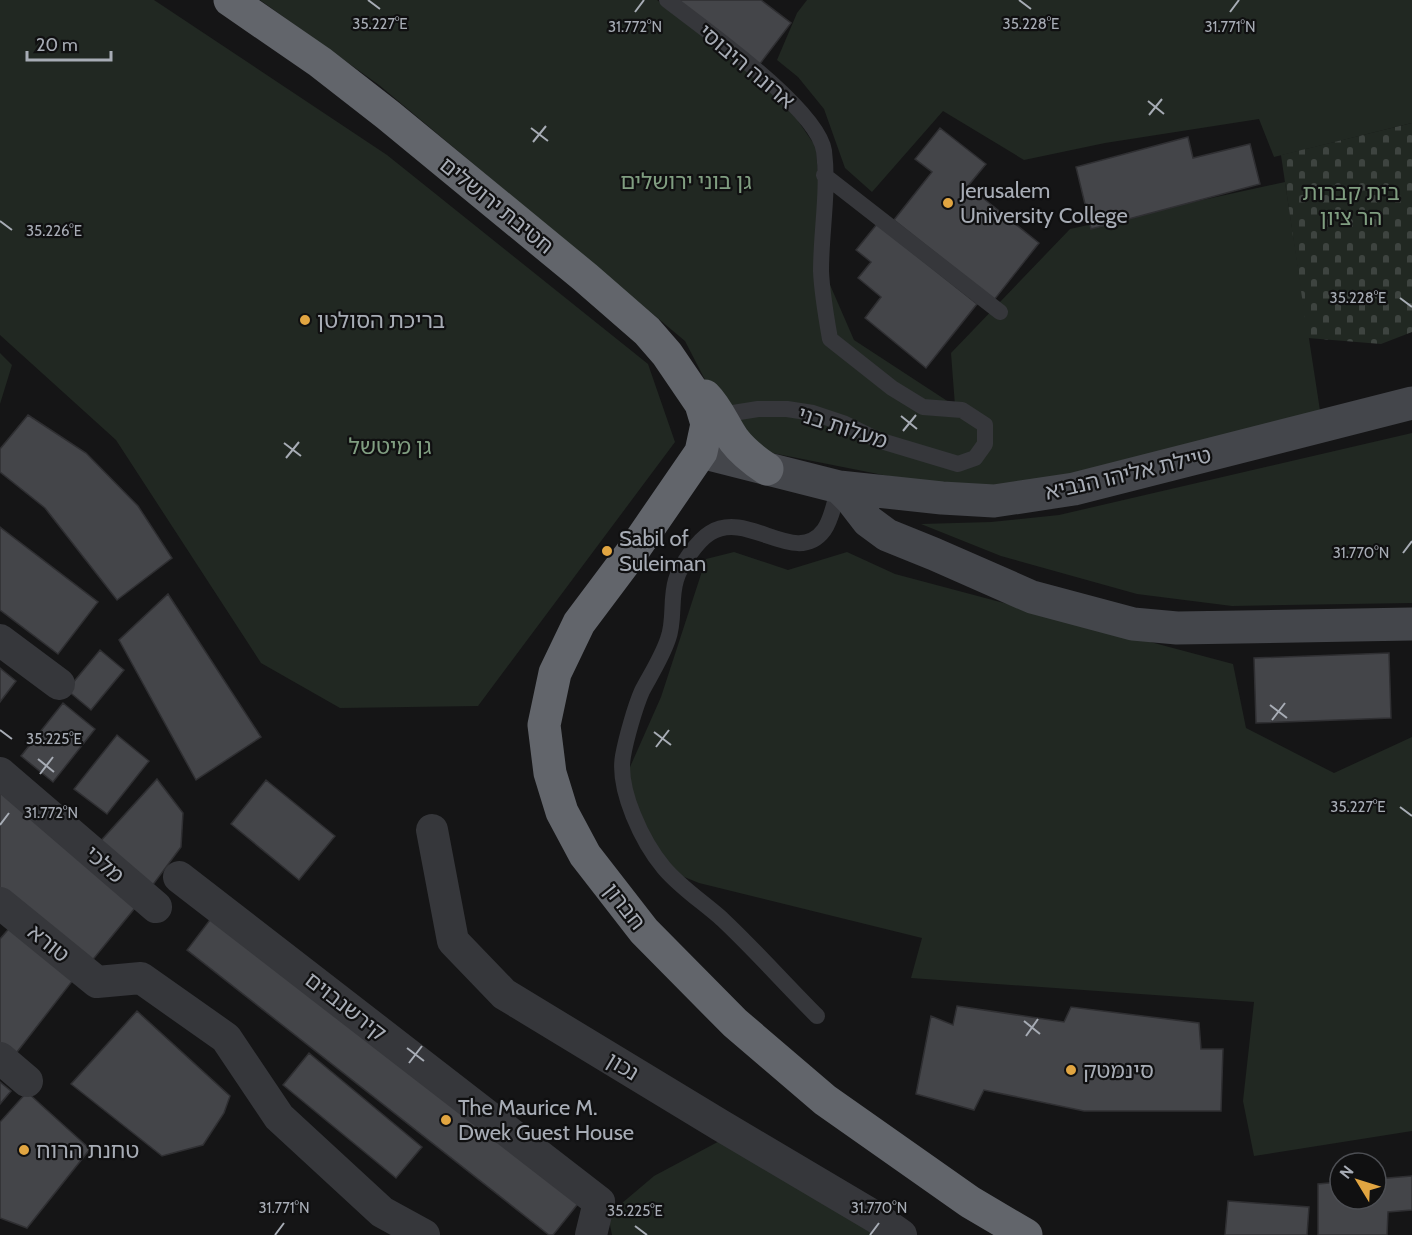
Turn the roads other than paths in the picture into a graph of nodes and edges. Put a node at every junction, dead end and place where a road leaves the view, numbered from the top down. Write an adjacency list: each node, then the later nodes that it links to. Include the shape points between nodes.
1 (230, 0): 6 (highway, חטיבת ירושלים, via 320,62 647,331 685,379 704,410)
2 (667, 0): 3 (lane, ארונה היבוסי, via 787,96 809,121 824,149)
3 (824, 175): 4 (lane); 6 (lane, מעלות בני, via 821,270 830,339 923,407 962,410 985,425 984,444 975,458 958,464 878,440 813,413 787,409 744,410)
4 (1000, 312)
5 (1412, 403): 7 (street, טיילת אליהו הנביא, via 1074,489 994,501)
6 (710, 430): 7 (street, טיילת אליהו הנביא, via 767,469); 22 (highway, חברון, via 633,551 579,623 555,673 544,725 550,773 562,812 585,855 644,931 735,1023 825,1100 970,1202)
7 (838, 487): 8 (street, via 887,536 1032,597 1133,624 1177,628); 16 (lane, via 824,530 810,542 789,543 741,527 722,528 693,549 676,580 669,637 641,694 622,758 623,785 634,819 663,867 722,919)
8 (1412, 624)
9 (0, 640): 10 (street)
10 (59, 684)
11 (0, 773): 15 (street, מלכי)
12 (432, 830): 21 (street, נכון, via 453,941 504,994)
13 (179, 877): 20 (street, קירשנבוים, via 600,1202)
14 (0, 903): 19 (street, טורא, via 97,982 141,978 226,1038 279,1117 382,1212)
15 (156, 907)
16 (817, 1016)
17 (0, 1058): 18 (street)
18 (27, 1081)
19 (424, 1235)
20 (591, 1235)
21 (901, 1235)
22 (1026, 1235)

